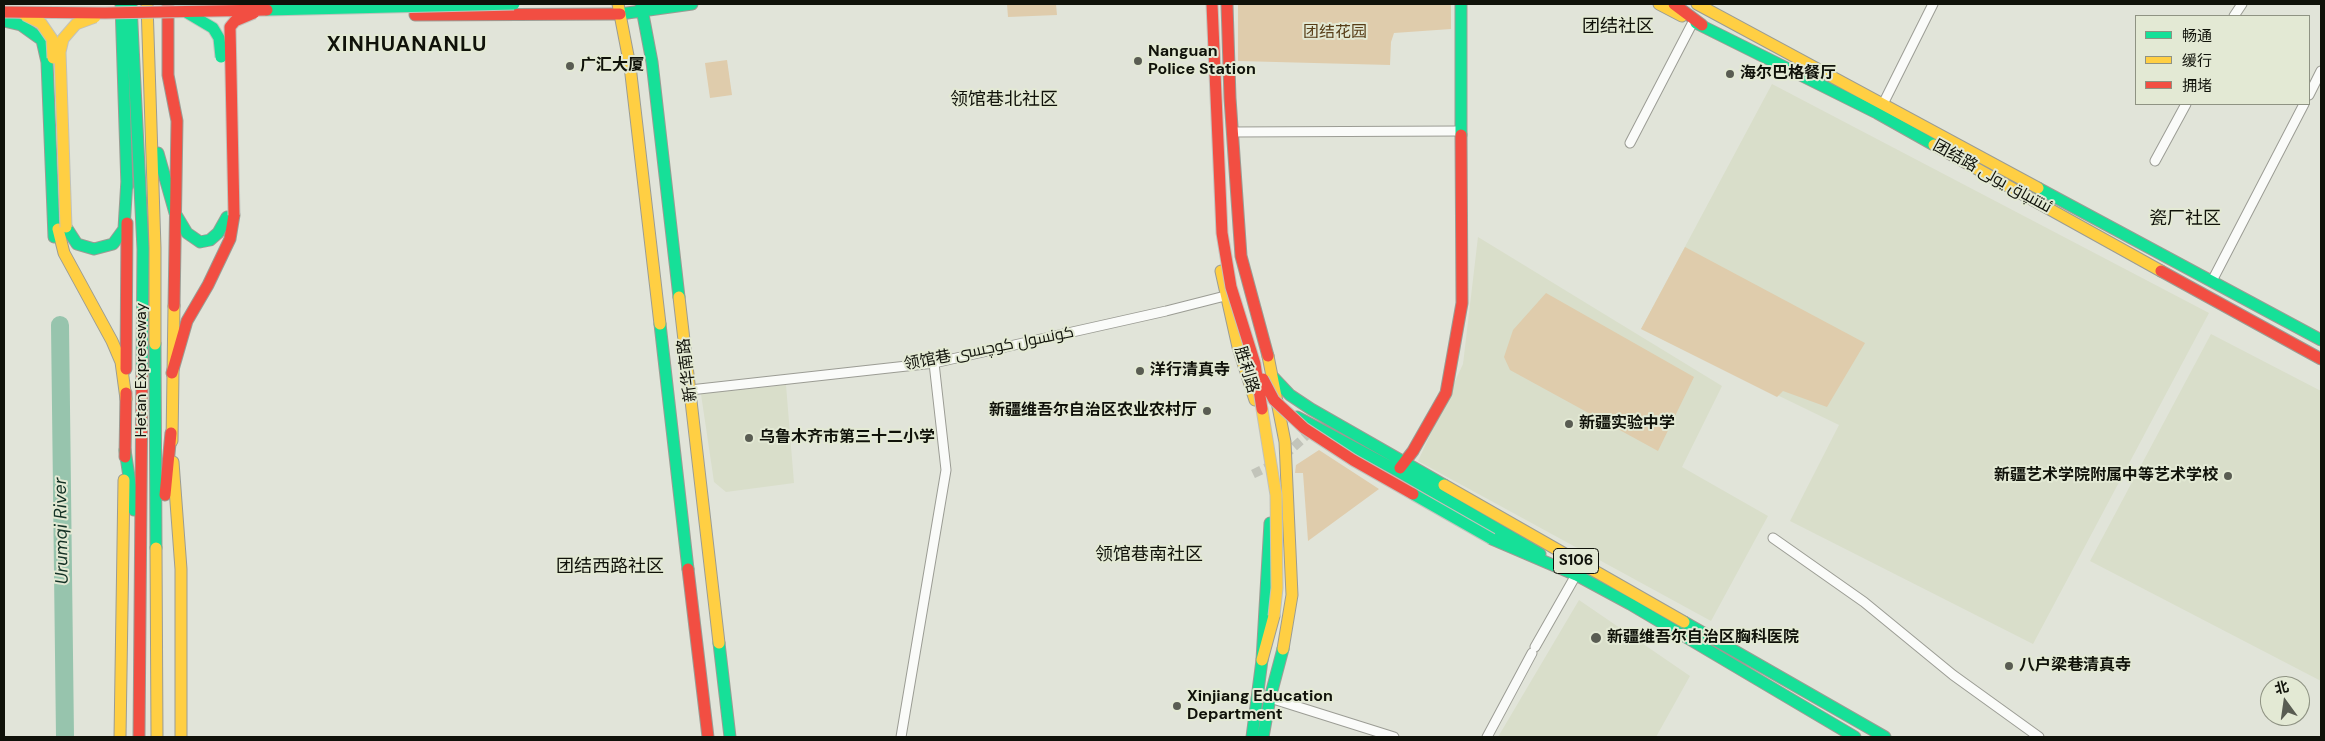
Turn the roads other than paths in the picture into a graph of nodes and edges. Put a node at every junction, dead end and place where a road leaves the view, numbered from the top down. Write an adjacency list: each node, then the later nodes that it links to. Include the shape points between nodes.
1 (120, 4): 26 (main road)
2 (131, 4): 60 (main road, Hetan Expressway, via 143,249)
3 (147, 4): 34 (main road, Hetan Expressway)
4 (168, 4): 25 (main road)
5 (514, 4): 17 (main road, bridge)
6 (692, 4): 15 (main road)
7 (1210, 4): 45 (main road, 胜利路, via 1217,167 1215,234); 49 (main road, bridge, via 1222,233 1232,287)
8 (1227, 4): 33 (main road, S106)
9 (1461, 4): 32 (main road)
10 (1659, 4): 24 (main road, 团结路 ئىتتىپاق يولى)
11 (1674, 4): 24 (main road)
12 (1697, 4): 29 (main road, 团结路 ئىتتىپاق يولى)
13 (1933, 4): 29 (street)
14 (2242, 4): 22 (street)
15 (642, 8): 16 (main road); 41 (main road, 新华南路, via 652,62)
16 (619, 9): 25 (main road, via 197,14); 42 (main road, 新华南路, via 630,66)
17 (263, 10): 18 (main road, bridge); 39 (main road, bridge, via 235,21 228,38)
18 (185, 12): 20 (main road, bridge); 39 (main road, bridge, via 213,28 219,38)
19 (21, 13): 20 (main road, bridge); 21 (main road, bridge); 40 (main road, bridge, via 41,23 52,39)
20 (105, 13): 40 (main road, bridge, via 76,24 63,39 60,52)
21 (4, 14): 26 (main road, via 57,19 105,17)
22 (2235, 15)
23 (4, 21): 43 (main road, via 21,25 42,40 47,62 53,232 59,258)
24 (1697, 23): 35 (street); 47 (main road, 团结路 ئىتتىپاق يولى, via 1877,113)
25 (168, 25): 38 (main road, via 168,75 177,121)
26 (122, 30): 37 (main road)
27 (2321, 72): 28 (street)
28 (2310, 92)
29 (1883, 104): 44 (main road, 团结路 ئىتتىپاق يولى)
30 (2185, 105): 36 (street)
31 (2303, 105): 44 (street)
32 (1460, 131): 33 (street); 58 (main road, via 1462,303 1446,393)
33 (1232, 132): 51 (main road, S106, via 1241,256)
34 (152, 133): 38 (main road); 61 (main road, Hetan Expressway)
35 (1630, 143)
36 (2155, 161)
37 (127, 179): 40 (main road, via 124,229 113,244 94,249 76,244); 54 (main road)
38 (175, 213): 39 (main road, via 187,233 200,242 210,240); 50 (main road)
39 (231, 216): 50 (main road, via 230,239 187,322)
40 (62, 228): 43 (main road, via 64,253)
41 (674, 250): 42 (main road); 52 (main road, 新华南路)
42 (652, 253): 69 (main road, 新华南路)
43 (76, 276): 54 (main road, via 121,362)
44 (2212, 281): 46 (main road, 团结路 ئىتتىپاق يولى)
45 (1225, 296): 48 (street, 领馆巷 كونسول كوچىسى); 53 (main road, 胜利路)
46 (2321, 340)
47 (2321, 359)
48 (934, 363): 52 (street, 领馆巷 كونسول كوچىسى); 71 (street, via 946,470)
49 (1255, 364): 62 (main road, bridge, via 1274,400 1304,428 1352,460 1492,539); 63 (main road, bridge, via 1276,495 1278,588)
50 (172, 373): 56 (main road)
51 (1273, 377): 55 (main road, S106); 58 (main road, S106, via 1290,395)
52 (690, 390): 70 (main road, 新华南路)
53 (1253, 392): 55 (main road, S106); 63 (main road, 胜利路, via 1268,466 1270,527)
54 (126, 399): 57 (main road)
55 (1280, 407): 58 (main road, S106); 64 (main road, S106, via 1285,442 1292,595 1286,636)
56 (171, 432): 61 (main road); 68 (main road, via 181,569)
57 (125, 450): 60 (main road); 65 (main road)
58 (1401, 467): 62 (main road, S106); 77 (main road, S106)
59 (1773, 538): 78 (street, via 1864,602 1953,675)
60 (141, 563): 66 (main road, Hetan Expressway)
61 (157, 571): 67 (main road, Hetan Expressway)
62 (1576, 575): 75 (street); 76 (main road, S106)
63 (1262, 660): 72 (main road, 胜利路)
64 (1270, 698): 73 (main road, S106); 74 (street)
65 (120, 737)
66 (139, 737)
67 (157, 737)
68 (181, 737)
69 (708, 737)
70 (730, 737)
71 (901, 737)
72 (1252, 737)
73 (1263, 737)
74 (1394, 737)
75 (1487, 737)
76 (1855, 737)
77 (1885, 737)
78 (2039, 737)

